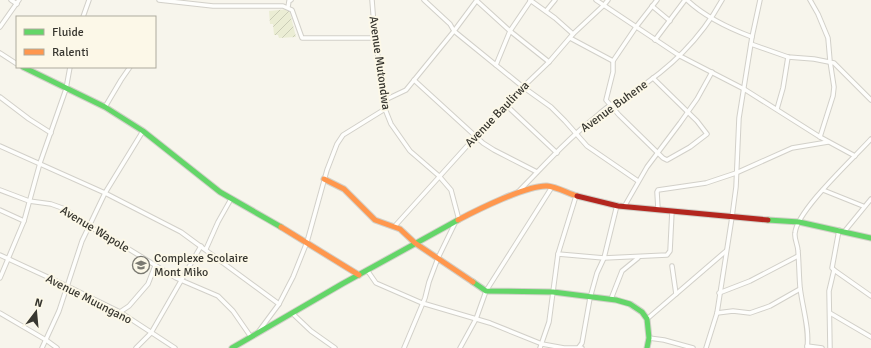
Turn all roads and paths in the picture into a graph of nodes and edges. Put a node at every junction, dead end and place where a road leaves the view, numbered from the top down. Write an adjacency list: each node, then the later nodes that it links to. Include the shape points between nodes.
1 (11, 0): 18 (street)
2 (89, 0): 23 (street)
3 (159, 0): 17 (street)
4 (290, 0): 21 (street)
5 (372, 0): 33 (street, Avenue Mutondwa)
6 (424, 0): 29 (street)
7 (477, 0): 29 (street); 30 (street)
8 (531, 0): 22 (street); 30 (street)
9 (555, 0): 22 (street)
10 (596, 0): 19 (street)
11 (608, 0): 19 (street, Avenue Baulirwa)
12 (657, 0): 20 (street)
13 (686, 0): 24 (street); 25 (street)
14 (722, 0): 24 (street, Avenue Buhene)
15 (760, 0): 32 (street)
16 (810, 0): 41 (street, via 828,38)
17 (181, 1): 21 (street, via 213,6)
18 (18, 2): 26 (street)
19 (604, 5): 28 (street); 31 (street, Avenue Baulirwa)
20 (652, 6): 25 (street); 28 (street)
21 (288, 7): 33 (street, via 292,10 302,38)
22 (546, 11): 31 (street)
23 (83, 16)
24 (712, 18): 32 (street); 38 (street, Avenue Buhene)
25 (670, 21): 35 (street)
26 (1, 22): 27 (street)
27 (0, 27)
28 (636, 27): 35 (street); 40 (street)
29 (454, 31): 44 (street); 50 (street)
30 (510, 32): 42 (street); 44 (street)
31 (573, 34): 34 (street, Avenue Baulirwa)
32 (752, 37): 36 (street)
33 (375, 38): 55 (street, Avenue Mutondwa)
34 (570, 38): 40 (street); 42 (street, Avenue Baulirwa)
35 (655, 40): 38 (street)
36 (751, 44): 39 (street); 53 (street)
37 (0, 53): 43 (street)
38 (680, 56): 48 (street); 49 (street, Avenue Buhene)
39 (788, 57): 41 (street); 61 (street)
40 (613, 61): 58 (street, via 606,100)
41 (830, 61): 56 (street); 67 (street, via 834,91)
42 (549, 62): 51 (street, Avenue Baulirwa)
43 (16, 63)
44 (496, 65): 51 (street)
45 (25, 68): 52 (street)
46 (70, 68): 52 (street)
47 (129, 68): 59 (street)
48 (712, 72): 53 (street); 62 (street)
49 (653, 78): 58 (street, Avenue Buhene); 62 (street)
50 (414, 80): 55 (street, via 406,90); 66 (street)
51 (523, 87): 57 (street, Avenue Baulirwa); 65 (street, via 551,107)
52 (66, 89): 59 (street); 64 (street)
53 (744, 89): 61 (street); 76 (street, via 739,118)
54 (0, 97): 64 (street)
55 (385, 100): 60 (street, Avenue Mutondwa)
56 (871, 100)
57 (506, 105): 66 (street, Avenue Baulirwa); 72 (street)
58 (611, 105): 65 (street, Avenue Buhene); 71 (street)
59 (105, 107): 63 (street)
60 (385, 109): 77 (street, Avenue Mutondwa, via 391,124 410,151); 78 (street, via 340,139)
61 (777, 109): 67 (street)
62 (688, 112): 71 (street); 71 (street, via 706,134 669,159 663,158)
63 (143, 131): 83 (street); 86 (street)
64 (51, 133): 74 (street)
65 (575, 134): 72 (street, Avenue Buhene); 79 (street, via 587,146)
66 (476, 136): 75 (street, via 494,150); 77 (street, Avenue Baulirwa)
67 (820, 137): 69 (street)
68 (871, 138): 73 (street)
69 (829, 142): 73 (street); 76 (street, via 792,148)
70 (0, 146): 74 (street)
71 (657, 152): 79 (street)
72 (557, 153): 75 (street, Avenue Buhene)
73 (855, 156): 82 (street)
74 (40, 163): 83 (street); 88 (street)
75 (538, 172): 84 (street, Avenue Buhene)
76 (736, 173): 92 (street, via 706,183 658,190); 95 (street)
77 (439, 176): 97 (street, Avenue Mutondwa, via 451,190); 99 (street, Avenue Baulirwa)
78 (324, 179): 99 (street, via 344,189 375,220); 103 (street)
79 (638, 181): 91 (street)
80 (552, 187): 84 (street, via 539,187); 85 (street); 124 (street)
81 (0, 190): 88 (street, Avenue Wapole)
82 (823, 190): 90 (street); 98 (street)
83 (105, 193): 100 (street); 105 (street, via 181,232)
84 (516, 194): 97 (street, via 488,205)
85 (576, 196): 89 (street); 108 (street)
86 (231, 199): 103 (street); 106 (street)
87 (871, 199): 90 (street)
88 (29, 201): 96 (street); 100 (street, Avenue Wapole, via 58,206)
89 (616, 205): 91 (street); 113 (street)
90 (863, 206): 101 (street)
91 (624, 207): 92 (street)
92 (658, 209): 94 (street)
93 (0, 210): 96 (street)
94 (672, 211): 95 (street); 111 (street, via 669,253)
95 (732, 217): 98 (street); 107 (street)
96 (24, 221): 114 (street)
97 (457, 222): 104 (street); 112 (street)
98 (799, 222): 101 (street); 110 (street, via 794,235)
99 (394, 226): 104 (street)
100 (90, 227): 115 (street, Avenue Wapole); 122 (street, via 80,246)
101 (841, 231): 102 (street); 118 (street, via 832,268)
102 (871, 238)
103 (307, 242): 119 (street); 132 (street)
104 (415, 243): 112 (street); 117 (street)
105 (201, 246): 106 (street); 121 (street)
106 (206, 249): 132 (street)
107 (726, 251): 126 (street); 127 (street)
108 (558, 254): 113 (street); 125 (street)
109 (0, 255): 114 (street, Avenue Muungano)
110 (798, 256): 123 (street); 126 (street, via 750,281)
111 (638, 257): 113 (street); 130 (street, via 622,272)
112 (438, 258): 124 (street); 131 (street)
113 (604, 258): 129 (street)
114 (8, 259): 120 (street); 122 (street, Avenue Muungano)
115 (155, 266): 121 (street, Avenue Wapole); 133 (street, via 148,284 130,306)
116 (672, 266): 127 (street)
117 (367, 270): 119 (street); 131 (street, via 376,283)
118 (834, 270): 128 (street); 137 (street, via 829,290)
119 (359, 275): 135 (street)
120 (0, 278)
121 (180, 280): 141 (street); 142 (street, Avenue Wapole, via 222,299)
122 (67, 286): 133 (street, Avenue Muungano); 145 (street)
123 (800, 289): 136 (street, via 770,306 750,313); 147 (street, via 808,338)
124 (486, 291): 125 (street); 138 (street)
125 (552, 292): 129 (street); 146 (street, via 549,322)
126 (719, 293): 136 (street)
127 (676, 294): 139 (street)
128 (871, 296)
129 (590, 298): 130 (street); 157 (street)
130 (611, 299): 139 (street, via 630,304)
131 (422, 303): 138 (street); 154 (street)
132 (279, 304): 140 (street)
133 (120, 312): 141 (street, Avenue Muungano)
134 (0, 313): 145 (street)
135 (292, 313): 140 (street); 153 (street)
136 (717, 313): 160 (street)
137 (830, 313): 143 (street); 162 (street)
138 (476, 319): 146 (street); 155 (street)
139 (647, 319): 144 (street)
140 (258, 332): 142 (street)
141 (151, 333): 150 (street); 151 (street, Avenue Muungano)
142 (251, 337): 152 (street)
143 (871, 337)
144 (649, 338): 158 (street); 159 (street)
145 (46, 340): 148 (street); 149 (street)
146 (541, 346): 156 (street)
147 (807, 347): 161 (street)
148 (42, 348)
149 (57, 348)
150 (136, 348)
151 (174, 348)
152 (232, 348)
153 (335, 348)
154 (404, 348)
155 (460, 348)
156 (564, 348): 157 (street)
157 (580, 348)
158 (647, 348)
159 (693, 348)
160 (706, 348)
161 (822, 348)
162 (830, 348)

